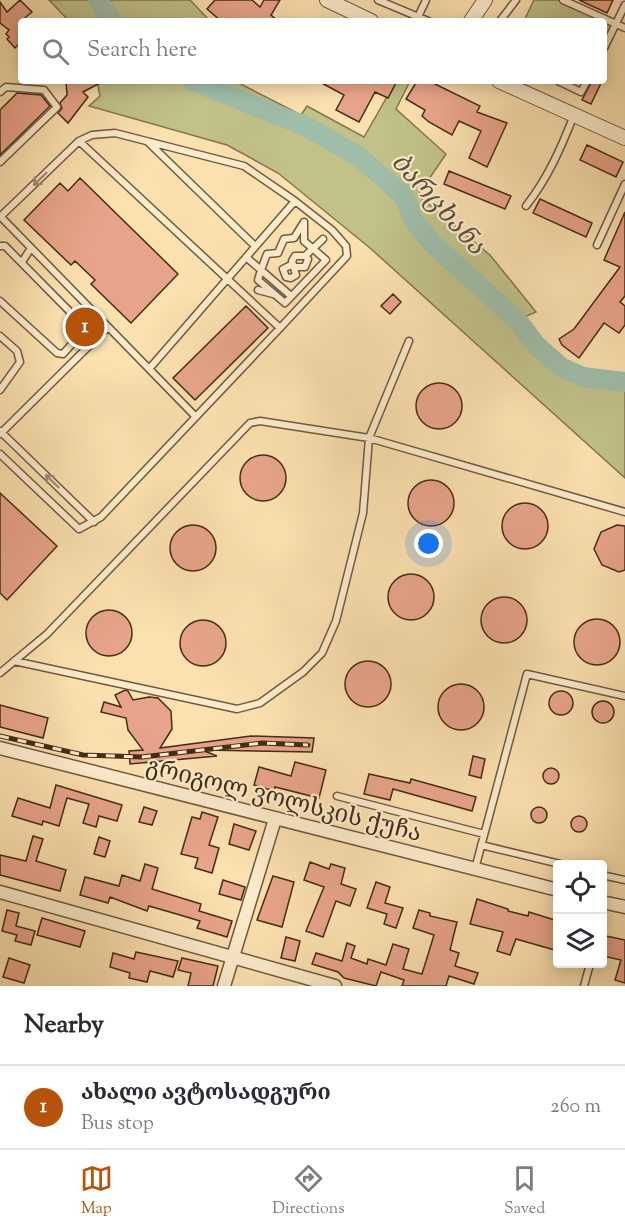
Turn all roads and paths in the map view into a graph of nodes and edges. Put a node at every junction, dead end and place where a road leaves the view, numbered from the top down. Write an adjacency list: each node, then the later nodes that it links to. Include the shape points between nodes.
1 (327, 0): 9 (street)
2 (378, 0): 8 (lane)
3 (426, 0): 8 (lane)
4 (485, 0): 10 (street)
5 (516, 0): 11 (lane)
6 (563, 0): 12 (lane)
7 (625, 5): 14 (lane)
8 (418, 17)
9 (365, 18)
10 (473, 18)
11 (502, 18)
12 (603, 18)
13 (607, 20): 14 (lane)
14 (616, 24): 15 (lane); 16 (lane)
15 (625, 28)
16 (607, 42)
17 (564, 84): 18 (lane, via 581,92)
18 (585, 84)
19 (521, 85): 21 (street)
20 (0, 92): 25 (lane, via 6,87 44,90 57,106)
21 (574, 115): 22 (street); 28 (lane, via 542,186)
22 (625, 138)
23 (79, 141): 24 (lane, via 115,133); 29 (lane, one-way to 29); 40 (lane)
24 (148, 141): 27 (lane, via 244,166); 33 (lane)
25 (0, 162)
26 (625, 184): 31 (lane)
27 (296, 201): 33 (lane); 46 (lane, via 332,230 346,246 347,256)
28 (526, 206)
29 (0, 217): 34 (lane)
30 (323, 239): 35 (lane)
31 (597, 245)
32 (0, 246): 38 (lane)
33 (255, 246): 37 (lane)
34 (31, 248): 38 (lane); 45 (lane)
35 (313, 249): 36 (lane); 39 (lane, via 304,241 304,222 294,238 284,239 278,253 267,254); 42 (lane, via 326,260)
36 (305, 256): 36 (lane, via 294,256 295,266 305,267)
37 (246, 258): 39 (lane); 40 (lane)
38 (22, 262): 44 (lane, via 85,324 84,333 63,354 57,353)
39 (261, 270): 42 (lane); 43 (lane, via 258,280)
40 (228, 280): 46 (lane); 49 (lane)
41 (258, 290): 43 (lane)
42 (294, 293): 43 (lane, via 285,303)
43 (274, 294)
44 (0, 301)
45 (108, 327): 49 (lane); 52 (lane)
46 (280, 328): 51 (lane)
47 (0, 336): 50 (lane, via 16,351 20,362)
48 (409, 341): 53 (lane)
49 (149, 369): 51 (lane)
50 (0, 390)
51 (196, 417): 56 (lane)
52 (0, 433): 56 (lane, one-way to 52)
53 (369, 438): 55 (lane); 57 (lane, via 260,421 250,423 47,634); 57 (lane, via 363,513 336,621 322,653 260,703 237,709)
54 (0, 454): 56 (lane, via 79,530)
55 (625, 512)
56 (94, 522)
57 (14, 661): 58 (lane)
58 (0, 673)
59 (625, 696): 63 (lane, via 527,674)
60 (0, 748): 62 (street, გრიგოლ ვოლსკის ქუჩა)
61 (337, 796): 63 (lane)
62 (275, 819): 66 (street, გრიგოლ ვოლსკის ქუჩა); 73 (street)
63 (484, 834): 64 (lane)
64 (481, 845): 65 (lane); 66 (lane)
65 (553, 862)
66 (475, 869): 69 (street, გრიგოლ ვოლსკის ქუჩა)
67 (607, 876): 68 (lane)
68 (625, 880)
69 (553, 889)
70 (0, 892): 73 (street)
71 (607, 906): 72 (street)
72 (625, 907)
73 (233, 956): 75 (street); 76 (street)
74 (589, 968): 77 (lane)
75 (225, 986)
76 (335, 986)
77 (584, 986)

